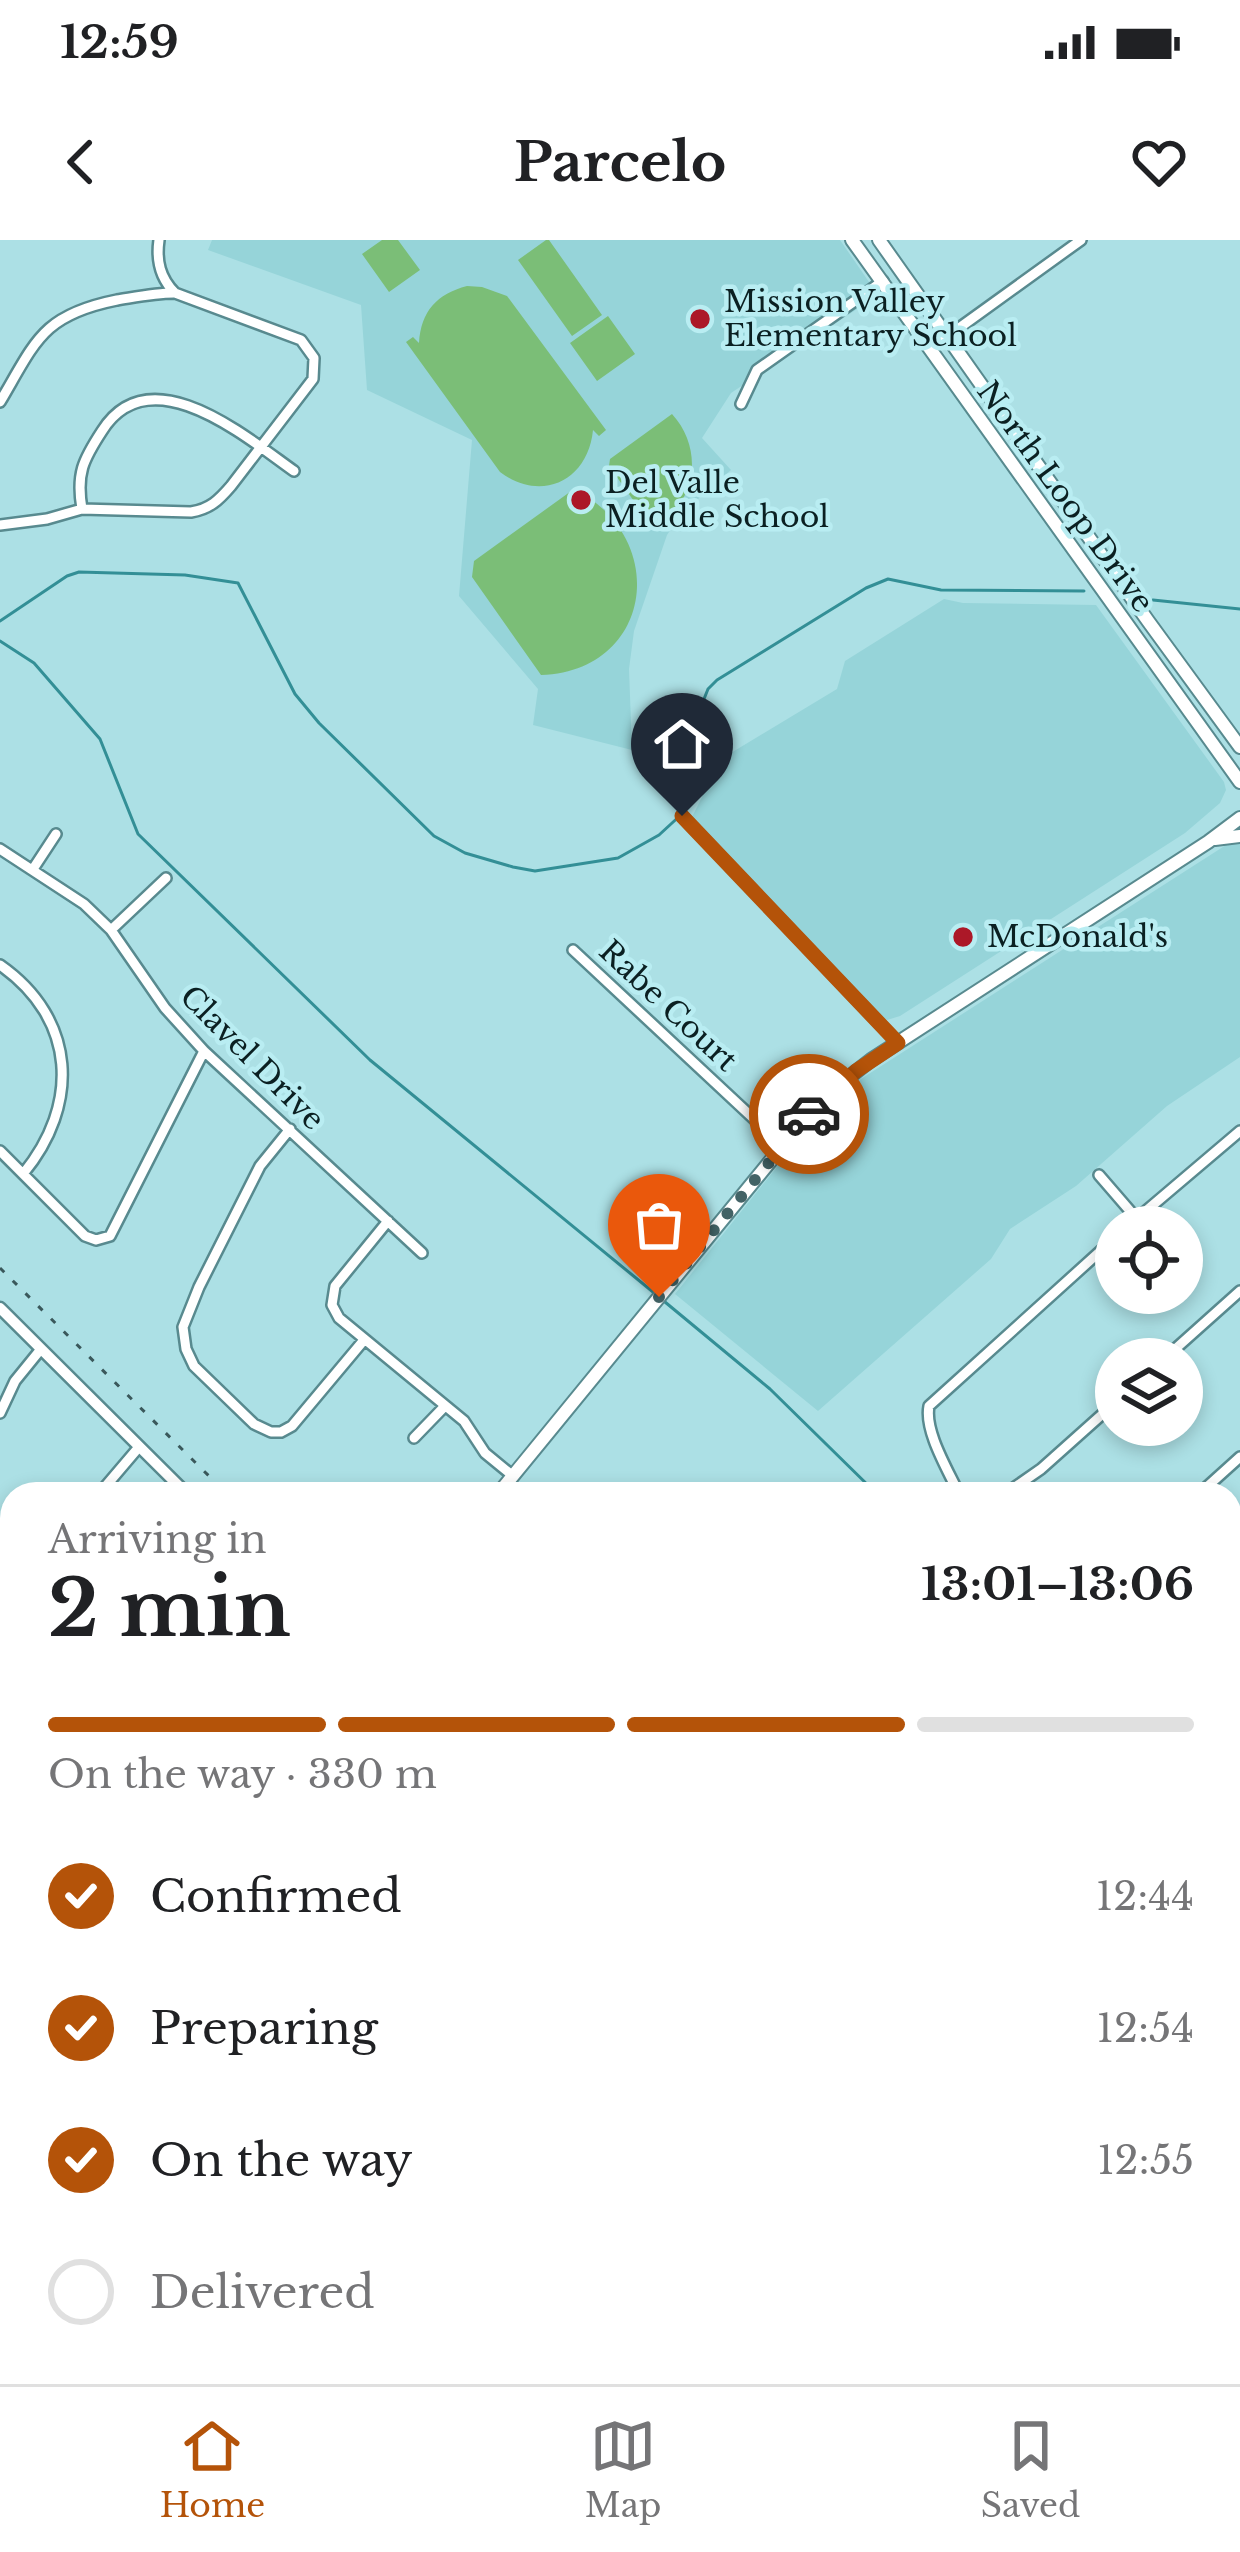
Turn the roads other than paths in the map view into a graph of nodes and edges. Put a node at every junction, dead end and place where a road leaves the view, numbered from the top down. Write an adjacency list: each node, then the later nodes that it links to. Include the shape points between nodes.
1 (159, 240): 6 (street, via 160,269)
2 (852, 240): 5 (main road, North Loop Drive)
3 (879, 240): 7 (main road, North Loop Drive)
4 (1081, 240): 7 (street)
5 (883, 281): 8 (main road, North Loop Drive); 10 (street, via 757,370)
6 (176, 293): 9 (street, via 59,318); 11 (street, via 311,350 313,379)
7 (948, 337): 8 (street); 15 (main road, North Loop Drive)
8 (930, 349): 16 (main road, North Loop Drive)
9 (0, 402)
10 (741, 404)
11 (261, 448): 12 (street); 13 (street, via 200,511); 13 (street, via 217,417 141,400 105,425 86,457)
12 (294, 471)
13 (82, 509): 14 (street)
14 (0, 525)
15 (1148, 621): 16 (main road); 17 (main road, North Loop Drive)
16 (1132, 632): 18 (main road, North Loop Drive)
17 (1240, 747)
18 (1240, 782)
19 (682, 816): 30 (street)
20 (1240, 818): 23 (main road)
21 (56, 834): 25 (street)
22 (1240, 836): 23 (main road)
23 (1208, 842): 30 (main road)
24 (0, 849): 25 (street, Clavel Drive)
25 (33, 869): 27 (street, Clavel Drive)
26 (166, 878): 27 (street)
27 (111, 930): 31 (street, Clavel Drive)
28 (574, 950): 34 (street, Rabe Court)
29 (0, 965): 36 (street, via 49,1019 62,1061 54,1125)
30 (898, 1043): 34 (main road, via 835,1088)
31 (204, 1051): 32 (street, Clavel Drive); 36 (street, via 110,1236 85,1235)
32 (290, 1129): 40 (street, Clavel Drive); 46 (street, via 260,1166 199,1287 184,1322 186,1349 254,1424 281,1432)
33 (1240, 1131): 39 (street)
34 (783, 1146): 54 (main road)
35 (0, 1151): 36 (street)
36 (23, 1174)
37 (1099, 1174): 38 (street)
38 (1121, 1206)
39 (1152, 1206)
40 (388, 1221): 41 (street, Clavel Drive); 46 (street, via 332,1298 334,1312)
41 (422, 1253)
42 (1095, 1256): 58 (street, via 929,1406 929,1426)
43 (1240, 1291): 45 (street)
44 (0, 1308): 47 (street)
45 (1187, 1338)
46 (364, 1340): 48 (street)
47 (41, 1349): 49 (street); 52 (street)
48 (445, 1406): 51 (street); 54 (street)
49 (0, 1413)
50 (1095, 1421): 59 (street)
51 (414, 1438)
52 (139, 1447): 55 (street); 56 (street)
53 (1240, 1457): 60 (street)
54 (513, 1475): 57 (main road)
55 (109, 1482)
56 (175, 1482)
57 (507, 1482)
58 (954, 1482)
59 (1022, 1482)
60 (1212, 1482)

